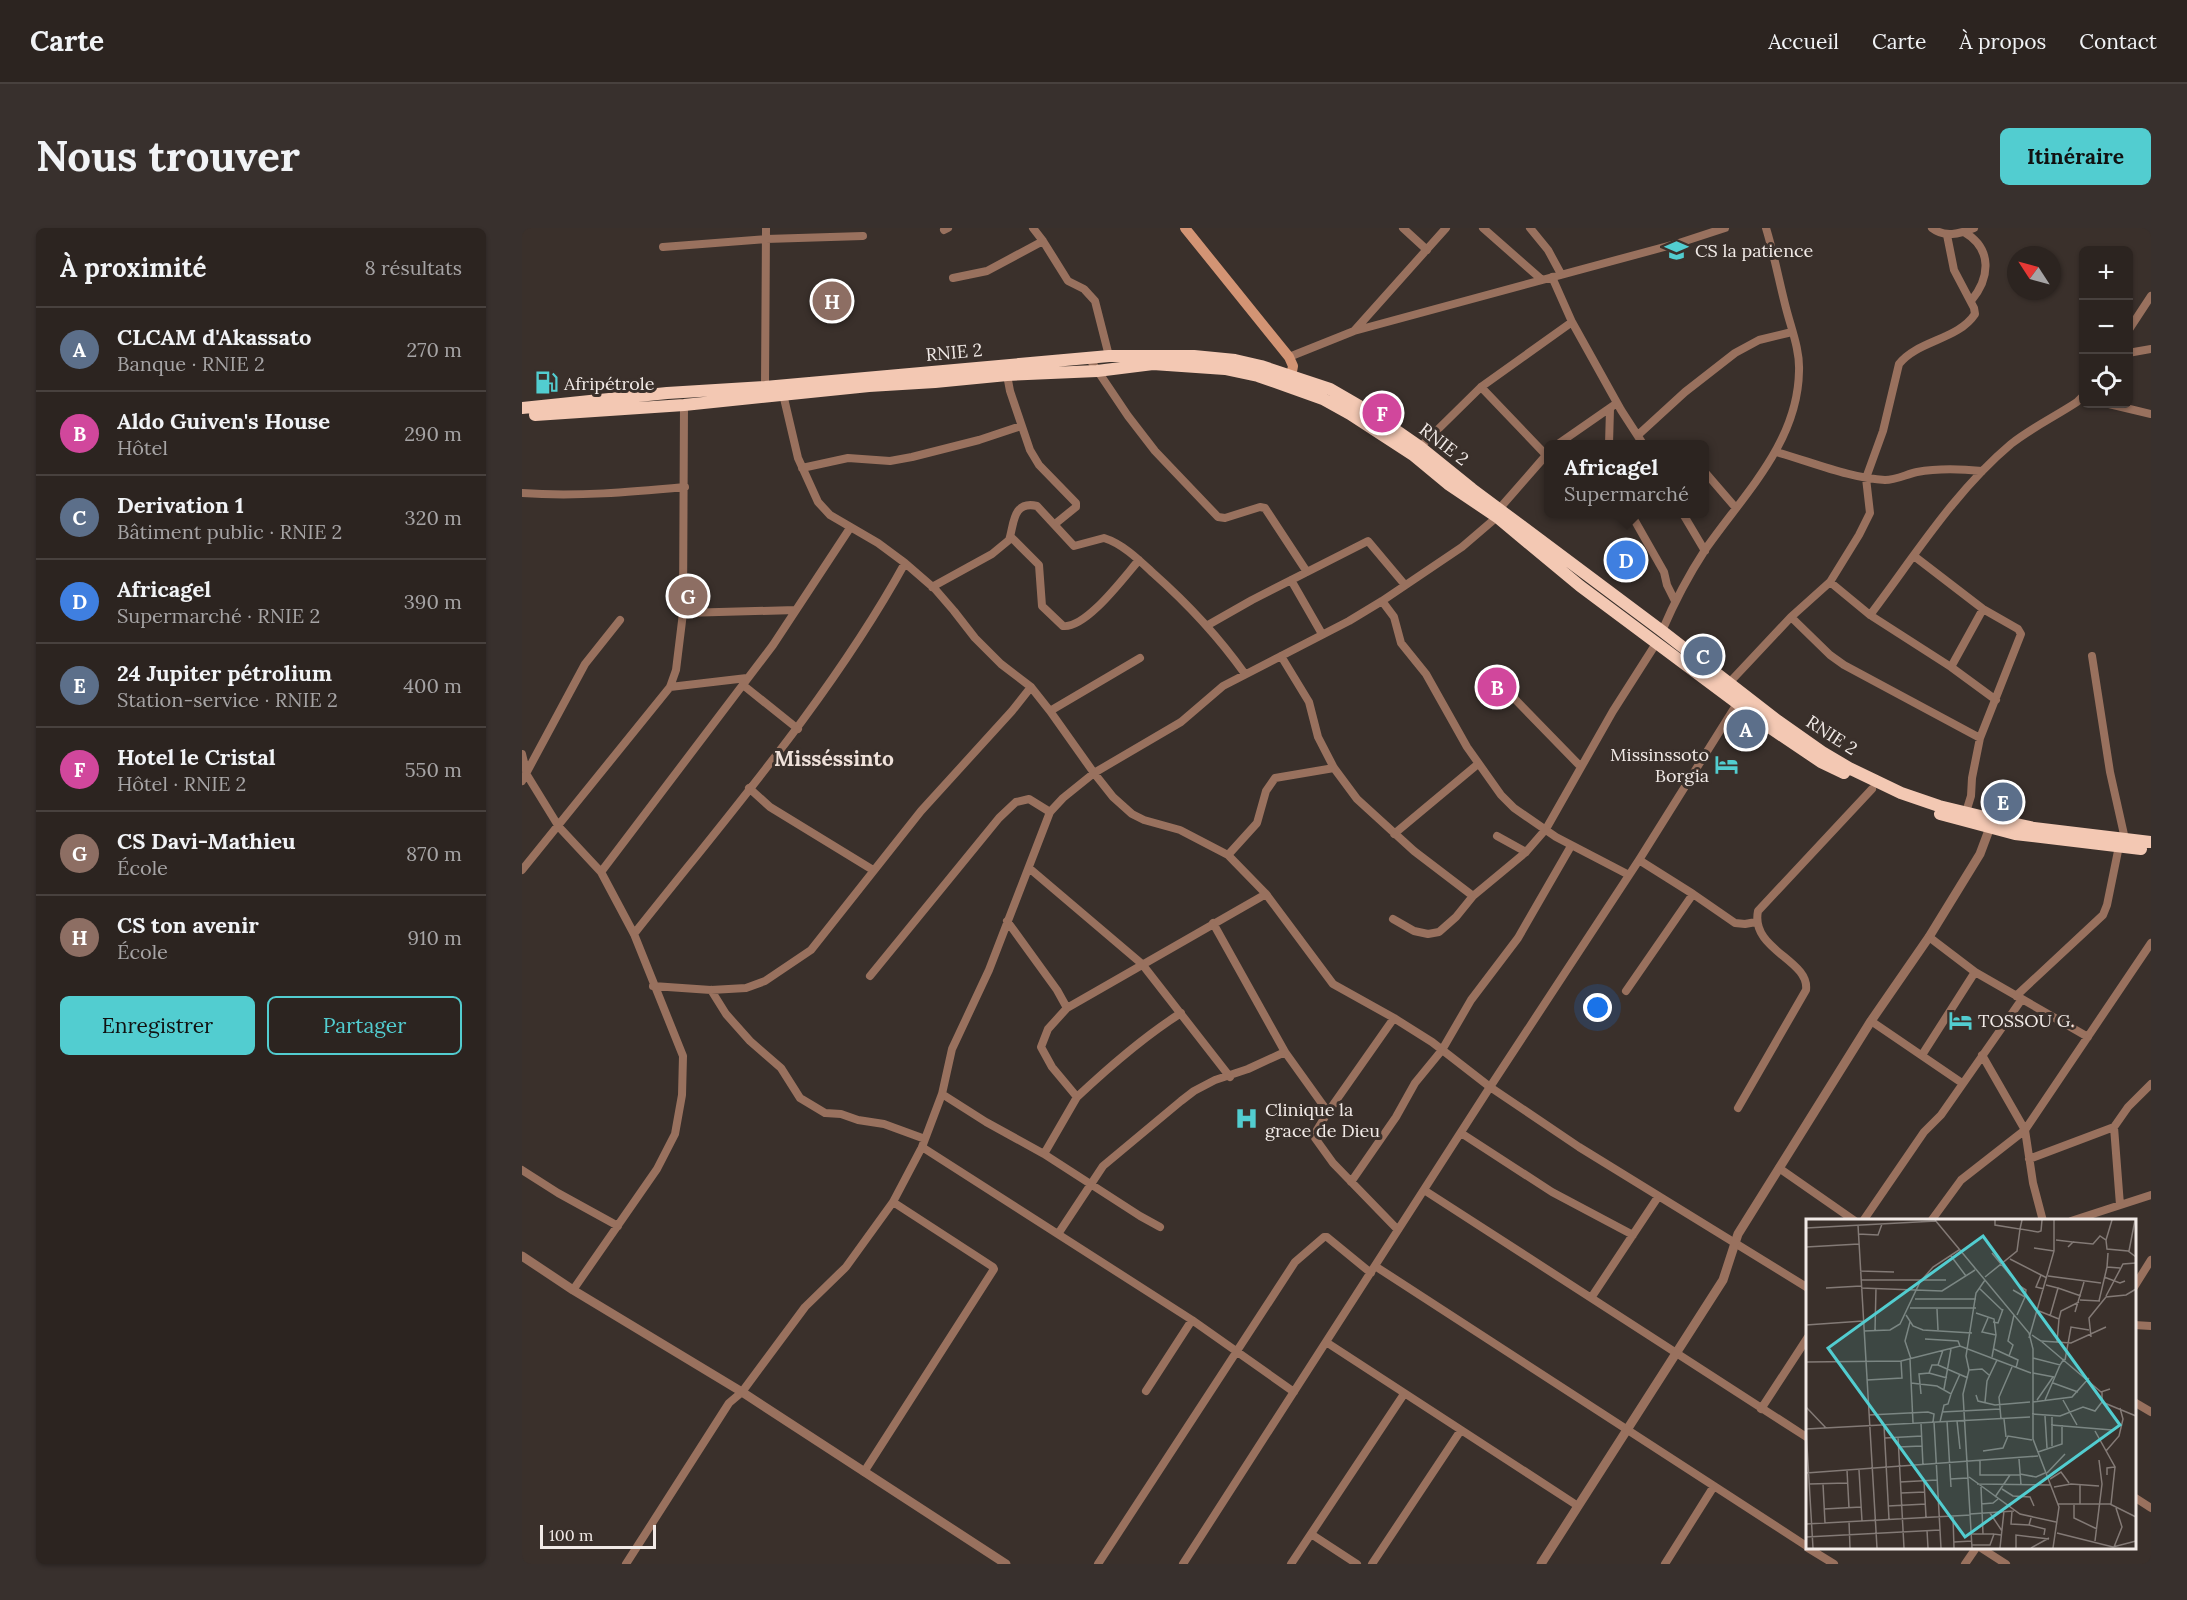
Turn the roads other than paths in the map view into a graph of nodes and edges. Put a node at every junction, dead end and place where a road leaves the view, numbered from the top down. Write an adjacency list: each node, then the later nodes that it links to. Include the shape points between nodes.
1 (766, 228): 15 (street)
2 (1033, 228): 16 (street)
3 (1185, 228): 32 (main road)
4 (1403, 228): 18 (street)
5 (1446, 228): 18 (street)
6 (1483, 228): 22 (street)
7 (1530, 228): 19 (street)
8 (1725, 228): 19 (street)
9 (1766, 228): 28 (street)
10 (1932, 228): 13 (street)
11 (1974, 228): 12 (street)
12 (1964, 232): 13 (street); 24 (street, via 1974,237 1982,249 1987,269 1981,289)
13 (1947, 235): 24 (street, via 1954,270)
14 (863, 236): 15 (street)
15 (766, 239): 17 (street); 37 (street)
16 (1043, 241): 21 (street, via 987,271); 31 (street, via 1068,280 1095,301)
17 (663, 247)
18 (1427, 250): 27 (street)
19 (1561, 274): 20 (street)
20 (1552, 277): 22 (street); 25 (street)
21 (953, 278)
22 (1542, 279): 27 (street)
23 (2151, 296): 26 (street)
24 (1971, 301): 60 (street, via 1975,314 1972,319 1905,356 1899,364 1883,431)
25 (1572, 322): 38 (street); 41 (street)
26 (2133, 324)
27 (1354, 331): 32 (street)
28 (1792, 332): 49 (street, via 1759,340 1735,353); 55 (street, via 1800,368 1799,387)
29 (2151, 349): 30 (street)
30 (2133, 352)
31 (1109, 356): 33 (highway, RNIE 2 / RNIE 2); 36 (highway, RNIE 2 / RNIE 2, via 1220,358 1261,366)
32 (1289, 357): 36 (main road, via 1293,366)
33 (1089, 358): 34 (street); 37 (highway, RNIE 2 / RNIE 2)
34 (1097, 370): 35 (highway, RNIE 2 / RNIE 2); 36 (highway, RNIE 2 / RNIE 2, via 1173,364); 74 (street, via 1155,451 1218,516 1225,518 1265,507)
35 (1007, 375): 39 (highway, RNIE 2 / RNIE 2); 48 (street)
36 (1290, 380): 53 (highway, RNIE 2 / RNIE 2, via 1330,389); 64 (highway, RNIE 2 / RNIE 2, via 1350,414 1413,455 1448,484)
37 (765, 387): 43 (highway, RNIE 2 / RNIE 2)
38 (1481, 387): 53 (street); 54 (street)
39 (783, 394): 42 (highway, RNIE 2 / RNIE 2); 57 (street)
40 (2079, 399): 58 (street, via 2020,437)
41 (1617, 403): 45 (street); 49 (street)
42 (684, 405): 47 (highway, RNIE 2 / RNIE 2); 61 (street)
43 (522, 408)
44 (2126, 408): 46 (street)
45 (1610, 409): 50 (street); 51 (street)
46 (2151, 414)
47 (522, 416)
48 (1021, 426): 57 (street, via 912,457 848,458); 67 (street, via 1039,465 1076,503)
49 (1638, 435): 52 (street)
50 (1563, 440)
51 (1609, 440)
52 (1641, 440)
53 (1420, 447): 64 (highway, RNIE 2 / RNIE 2)
54 (1544, 451)
55 (1776, 452): 60 (street); 63 (street)
56 (1544, 458): 64 (street)
57 (802, 468): 68 (street, via 818,502)
58 (1983, 471): 60 (street, via 1948,469 1888,480); 71 (street)
59 (1709, 477): 63 (street)
60 (1866, 478): 76 (street, via 1869,513)
61 (685, 487): 62 (street, via 601,494); 83 (street)
62 (522, 493)
63 (1736, 508): 70 (street)
64 (1498, 513): 77 (street, via 1462,547); 89 (highway, RNIE 2 / RNIE 2, via 1581,586)
65 (1634, 518): 80 (street, via 1664,572)
66 (1686, 518): 70 (street)
67 (1055, 524): 69 (street, via 1037,506 1025,506 1012,521); 72 (street, via 1074,546 1104,538)
68 (850, 528): 73 (street); 82 (street)
69 (1011, 537): 72 (street, via 1039,564 1042,606 1063,626 1074,624 1097,607); 78 (street, via 992,554)
70 (1705, 551): 80 (street)
71 (1914, 556): 81 (street); 84 (street)
72 (1139, 560): 87 (street)
73 (905, 563): 78 (street); 103 (street, via 876,616)
74 (1307, 572): 75 (street); 77 (street, via 1368,541)
75 (1291, 580): 87 (street); 88 (street)
76 (1830, 582): 84 (street); 85 (street)
77 (1405, 585): 79 (street)
78 (932, 587): 98 (street, via 975,638)
79 (1382, 601): 88 (street); 106 (street, via 1394,617 1401,643 1426,674)
80 (1675, 601): 89 (street)
81 (1983, 609): 93 (street); 100 (street, via 2021,634)
82 (796, 610): 83 (street); 95 (street)
83 (683, 613): 97 (street)
84 (1870, 615): 93 (street)
85 (1791, 617): 96 (street); 104 (street, via 1844,665)
86 (620, 620): 110 (street, via 585,664)
87 (1208, 625): 94 (street)
88 (1322, 634): 90 (street)
89 (1659, 637): 96 (highway, RNIE 2 / RNIE 2); 101 (highway, RNIE 2 / RNIE 2); 107 (street)
90 (1281, 656): 94 (street); 108 (street, via 1309,702 1318,737)
91 (2092, 656): 121 (street)
92 (1140, 658): 102 (street)
93 (1951, 667): 100 (street)
94 (1245, 674): 109 (street, via 1223,686 1181,722)
95 (745, 682): 97 (street); 103 (street); 130 (street)
96 (1728, 684): 114 (highway, RNIE 2 / RNIE 2, via 1849,768 1901,793)
97 (670, 687): 116 (street)
98 (1031, 687): 102 (street); 129 (street)
99 (1509, 693): 107 (street)
100 (1996, 699): 104 (street)
101 (1738, 702): 112 (highway, RNIE 2 / RNIE 2, via 1821,762); 126 (street)
102 (1050, 711): 109 (street)
103 (798, 729): 111 (street)
104 (1980, 738): 114 (street)
105 (522, 754): 110 (street)
106 (1478, 764): 117 (street, via 1507,801); 118 (street)
107 (1581, 767): 117 (street)
108 (1334, 768): 118 (street, via 1357,799); 125 (street, via 1275,778 1266,791 1257,823)
109 (1094, 773): 113 (street); 125 (street, via 1132,814 1180,830)
110 (524, 778): 116 (street)
111 (749, 788): 129 (street, via 770,807); 139 (street)
112 (1872, 789): 115 (highway, RNIE 2 / RNIE 2, via 1929,810); 137 (street, via 1758,910)
113 (1050, 812): 127 (street); 144 (street, via 1029,799 1016,802)
114 (1966, 813): 115 (highway, RNIE 2 / RNIE 2)
115 (1991, 824): 121 (highway, RNIE 2 / RNIE 2, via 2046,839); 140 (street, via 1980,854)
116 (559, 826): 128 (street); 130 (street)
117 (1546, 830): 122 (street); 124 (street)
118 (1394, 834): 134 (street)
119 (1497, 836): 124 (street)
120 (2151, 842): 121 (highway, RNIE 2 / RNIE 2)
121 (2122, 843): 123 (highway, RNIE 2 / RNIE 2); 148 (street, via 2103,915)
122 (1571, 846): 131 (street); 154 (street, via 1529,922 1471,1000)
123 (2151, 851)
124 (1526, 852): 134 (street)
125 (1228, 855): 132 (street)
126 (1639, 860): 131 (street); 133 (street)
127 (1029, 868): 136 (street); 142 (street)
128 (522, 870)
129 (873, 870): 146 (street, via 811,950 765,981 746,988)
130 (601, 872): 139 (street)
131 (1629, 874): 161 (street)
132 (1266, 894): 138 (street); 151 (street, via 1333,984)
133 (1693, 894): 137 (street, via 1735,923); 147 (street)
134 (1473, 896): 135 (street, via 1439,932 1414,931)
135 (1393, 919)
136 (1007, 921): 149 (street); 162 (street, via 952,1049)
137 (1756, 922): 164 (street, via 1769,944 1801,973 1807,984)
138 (1213, 923): 142 (street); 155 (street)
139 (634, 933): 145 (street)
140 (1929, 937): 143 (street); 152 (street)
141 (2151, 943): 153 (street)
142 (1142, 964): 149 (street); 150 (street)
143 (1975, 972): 148 (street); 156 (street)
144 (870, 976)
145 (653, 986): 146 (street); 186 (street, via 683,1056 682,1095 675,1134 657,1169)
146 (711, 990): 169 (street, via 750,1041 781,1068 800,1098 825,1113 884,1124)
147 (1626, 991)
148 (2019, 998): 153 (street); 157 (street)
149 (1067, 1008): 163 (street, via 1048,1029 1041,1047)
150 (1181, 1013): 158 (street); 163 (street, via 1128,1051)
151 (1394, 1018): 154 (street); 165 (street)
152 (1871, 1021): 156 (street); 172 (street)
153 (2088, 1037): 167 (street)
154 (1442, 1050): 161 (street); 174 (street, via 1415,1083)
155 (1285, 1052): 158 (street); 165 (street)
156 (1922, 1055): 159 (street)
157 (1982, 1055): 159 (street); 167 (street)
158 (1230, 1077): 175 (street, via 1194,1091 1115,1155)
159 (1962, 1083): 182 (street)
160 (2151, 1084): 166 (street)
161 (1490, 1088): 168 (street); 178 (street)
162 (942, 1094): 169 (street); 170 (street)
163 (1077, 1097): 170 (street)
164 (1738, 1108)
165 (1328, 1112): 174 (street, via 1315,1138)
166 (2114, 1127): 171 (street); 180 (street)
167 (2025, 1130): 171 (street); 183 (street, via 1961,1180)
168 (1461, 1133): 176 (street); 190 (street, via 1552,1192)
169 (924, 1143): 179 (street); 189 (street)
170 (1044, 1154): 175 (street)
171 (2029, 1159): 184 (street)
172 (1779, 1168): 181 (street); 191 (street)
173 (522, 1170): 186 (street)
174 (1351, 1182): 188 (street)
175 (1090, 1184): 187 (street); 189 (street)
176 (1425, 1190): 188 (street); 198 (street)
177 (2151, 1195): 180 (street)
178 (1658, 1197): 190 (street); 191 (street)
179 (893, 1202): 207 (street, via 846,1267 805,1307); 216 (street, via 993,1269)
180 (2120, 1205): 185 (street)
181 (1852, 1219)
182 (1864, 1219)
183 (1932, 1219)
184 (2042, 1219)
185 (2077, 1219)
186 (618, 1226): 197 (street)
187 (1160, 1227)
188 (1398, 1230): 194 (street)
189 (1058, 1234): 199 (street)
190 (1633, 1235): 198 (street)
191 (1734, 1241): 196 (street); 205 (street, via 1723,1280)
192 (522, 1256): 197 (street)
193 (2151, 1260): 195 (street)
194 (1373, 1270): 203 (street); 204 (street, via 1330,1237 1324,1237 1291,1266); 214 (street)
195 (2136, 1284)
196 (1806, 1287)
197 (573, 1290): 207 (street)
198 (1591, 1298): 205 (street)
199 (1192, 1320): 204 (street); 206 (street)
200 (2136, 1325): 201 (street)
201 (2151, 1326)
202 (1806, 1340): 211 (street)
203 (1326, 1342): 208 (street); 209 (street)
204 (1238, 1351): 208 (street); 230 (street)
205 (1676, 1353): 211 (street); 214 (street)
206 (1146, 1391)
207 (742, 1392): 216 (street); 228 (street, via 729,1403)
208 (1294, 1392): 226 (street)
209 (1404, 1394): 213 (street); 221 (street)
210 (2136, 1403): 212 (street)
211 (1761, 1408): 215 (street)
212 (2151, 1412)
213 (1461, 1430): 219 (street); 233 (street)
214 (1627, 1430): 217 (street); 219 (street)
215 (1806, 1437)
216 (864, 1472): 229 (street)
217 (1714, 1486): 222 (street); 227 (street)
218 (2136, 1498): 220 (street)
219 (1578, 1506): 234 (street)
220 (2151, 1508)
221 (1311, 1534): 231 (street); 232 (street)
222 (1806, 1546)
223 (1811, 1549): 235 (street)
224 (1975, 1549): 236 (street)
225 (1983, 1549): 237 (street)
226 (1186, 1563)
227 (1667, 1563)
228 (626, 1564)
229 (1006, 1564)
230 (1098, 1564)
231 (1292, 1564)
232 (1357, 1564)
233 (1372, 1564)
234 (1541, 1564)
235 (1834, 1564)
236 (1965, 1564)
237 (2006, 1564)

